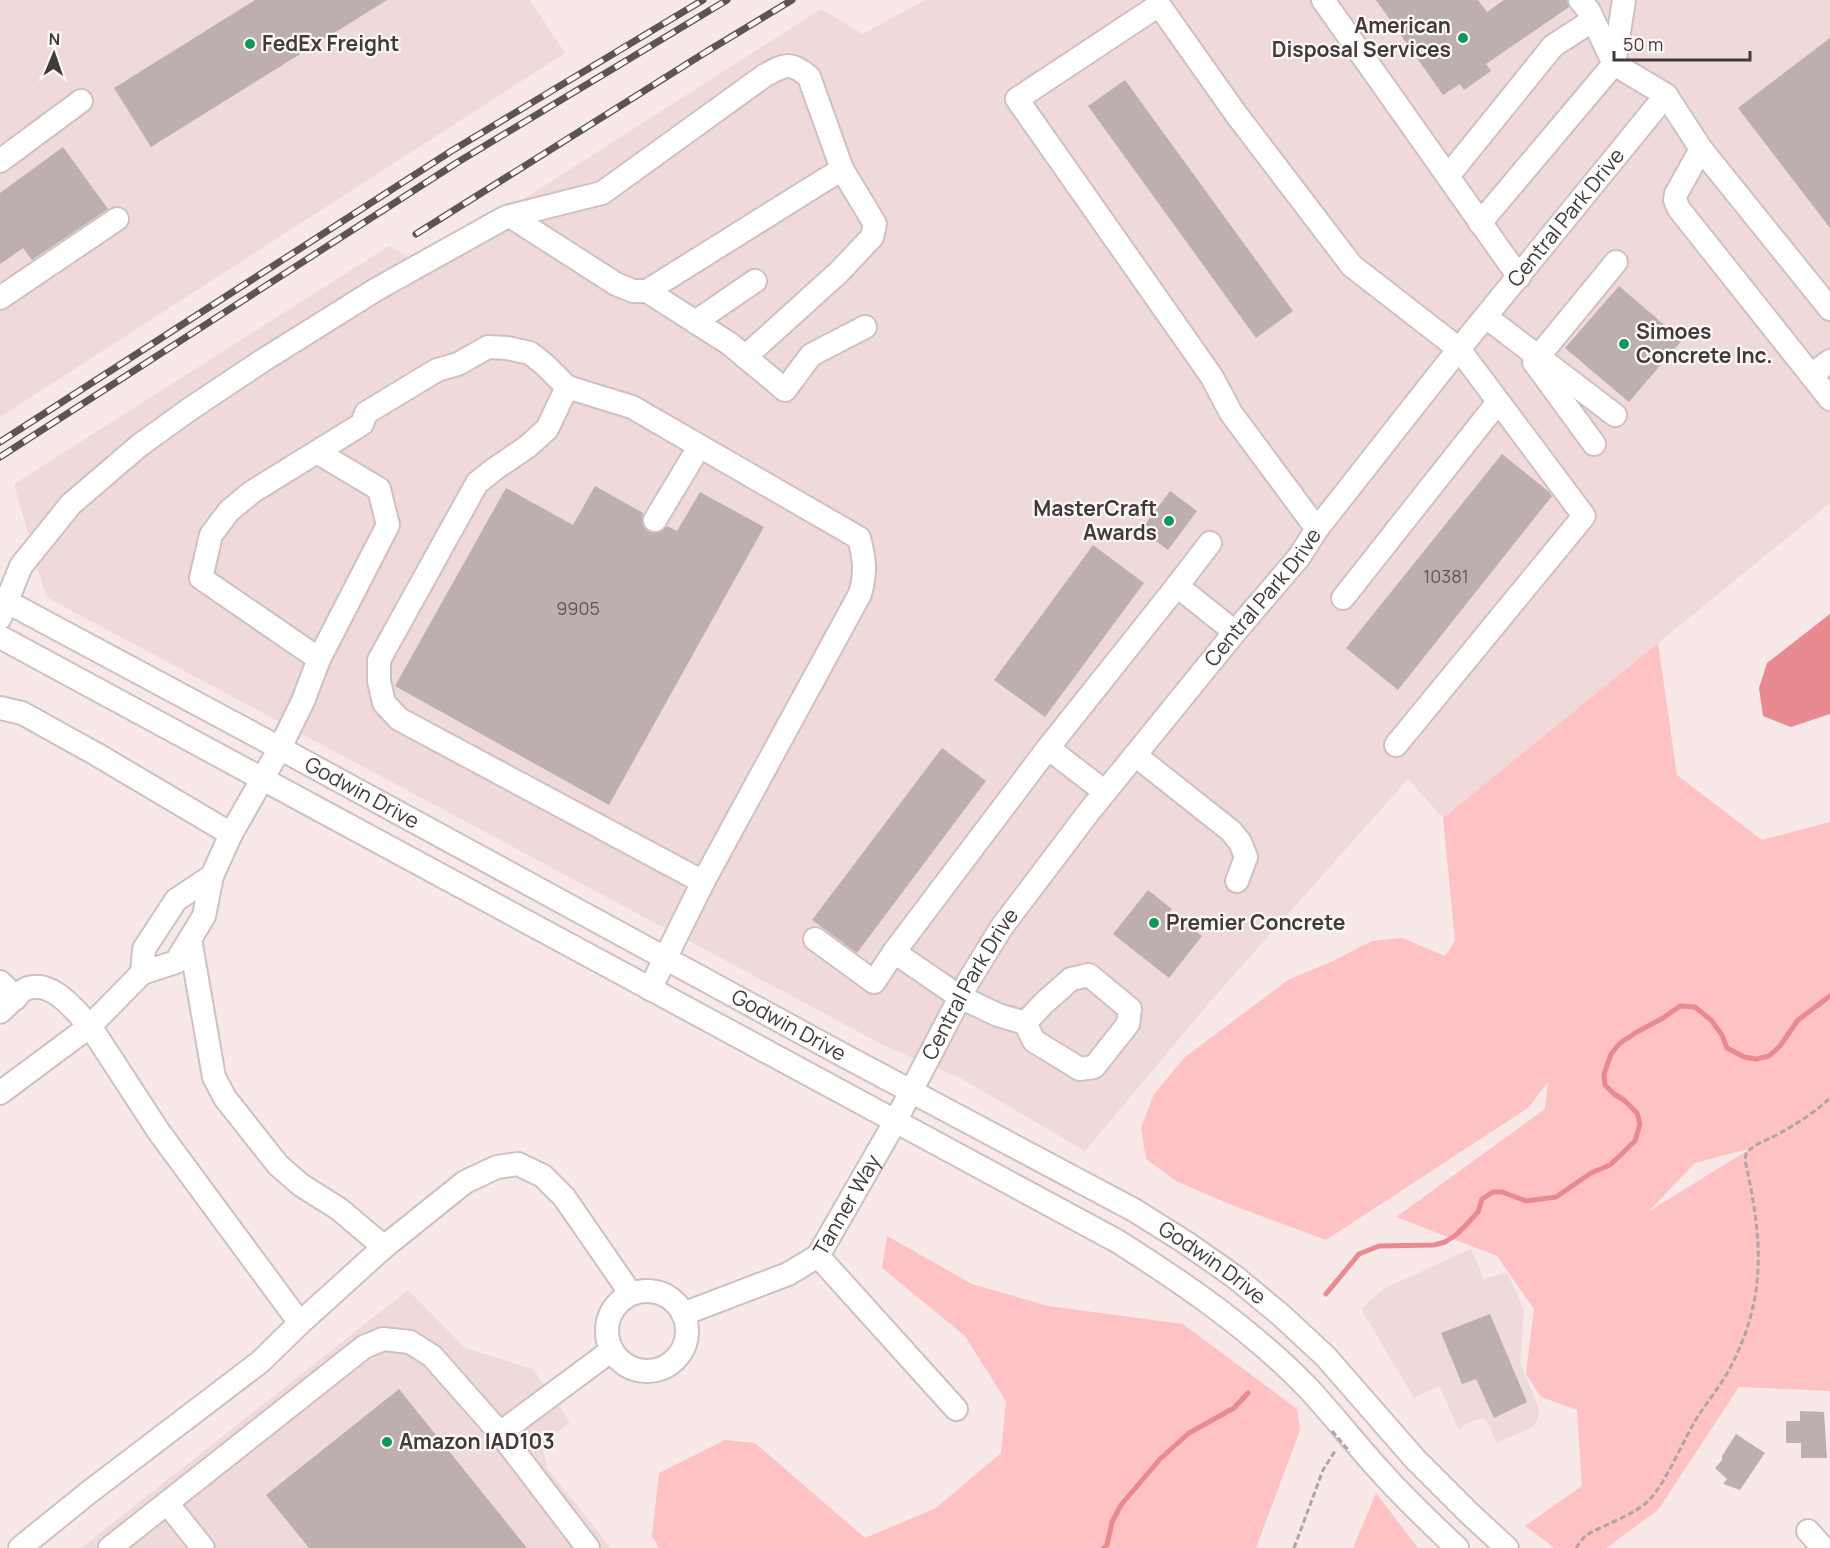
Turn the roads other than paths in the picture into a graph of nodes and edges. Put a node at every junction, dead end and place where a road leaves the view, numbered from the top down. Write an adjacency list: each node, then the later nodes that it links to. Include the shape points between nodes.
1 (1323, 0): 11 (street)
2 (1580, 0): 4 (street)
3 (1624, 0): 5 (street)
4 (1593, 20): 5 (street); 11 (street, via 1553,46)
5 (1614, 64): 6 (street); 14 (street)
6 (1666, 94): 8 (street); 16 (street, Central Park Drive)
7 (81, 101): 9 (street)
8 (1701, 149): 20 (street); 28 (street, via 1676,194 1679,209)
9 (0, 162)
10 (842, 169): 12 (street, via 809,77 798,67 783,66 602,193); 18 (street); 26 (street, via 875,224 872,237)
11 (1448, 176): 14 (street)
12 (510, 216): 18 (street, via 616,284 633,291); 41 (street, via 377,290 253,367 140,445 71,504 21,566)
13 (117, 219): 19 (street)
14 (1480, 223): 16 (street)
15 (1616, 262): 25 (street)
16 (1519, 277): 21 (street, Central Park Drive)
17 (755, 280): 22 (street)
18 (647, 291): 22 (street)
19 (0, 298)
20 (1830, 309)
21 (1486, 317): 24 (street, Central Park Drive); 25 (street)
22 (695, 322): 26 (street)
23 (865, 327): 26 (street, via 811,355 785,390)
24 (1459, 349): 31 (street); 37 (street, Central Park Drive); 37 (street, via 1352,266 1158,5 1017,99 1212,377 1230,413)
25 (1530, 350): 32 (street); 33 (street)
26 (745, 357)
27 (1830, 361): 28 (street)
28 (1811, 375): 30 (street)
29 (567, 387): 34 (street, via 632,407); 35 (street, via 530,353 488,347 373,425 362,424); 55 (street, via 547,429 477,483 379,660 384,703 399,719)
30 (1830, 399)
31 (1498, 402): 40 (street); 46 (street, via 1584,516)
32 (1615, 415)
33 (1594, 444)
34 (699, 447): 36 (street); 55 (street, via 859,538 865,577 860,594)
35 (317, 452): 44 (street, via 379,489 388,525); 44 (street, via 229,511 211,535 201,578)
36 (655, 520)
37 (1317, 529): 42 (street, Central Park Drive, via 1299,557)
38 (1210, 543): 39 (street)
39 (1177, 586): 42 (street); 48 (street)
40 (1343, 598)
41 (2, 606): 47 (street, Godwin Drive)
42 (1235, 632): 49 (street, Central Park Drive)
43 (0, 637): 50 (street, Godwin Drive)
44 (319, 659): 47 (street)
45 (0, 708): 52 (street, via 22,713 87,748)
46 (1396, 745)
47 (280, 748): 50 (street); 59 (street, Godwin Drive)
48 (1047, 748): 51 (street); 58 (street)
49 (1135, 755): 51 (street, Central Park Drive); 54 (street, via 1240,842 1246,857)
50 (261, 779): 52 (street); 61 (street, Godwin Drive)
51 (1105, 792): 62 (street, Central Park Drive, via 1001,928)
52 (231, 834): 53 (street)
53 (212, 876): 56 (street, via 204,916); 60 (street, via 176,900 144,949)
54 (1237, 881)
55 (703, 882): 59 (street)
56 (190, 939): 60 (street, via 176,962); 69 (street, via 214,1077 225,1098 278,1165)
57 (815, 939): 58 (street, via 874,981)
58 (894, 952): 62 (street)
59 (665, 958): 61 (street); 66 (street, Godwin Drive)
60 (142, 973): 65 (street)
61 (650, 989): 68 (street, Godwin Drive)
62 (960, 997): 64 (street); 66 (street, Central Park Drive)
63 (5, 998): 65 (street, via 40,986 54,992)
64 (1025, 1023): 64 (street, via 1034,1041 1080,1069 1094,1067 1128,1024 1130,1009 1089,975 1071,979)
65 (90, 1026): 67 (street); 73 (street, via 159,1132)
66 (911, 1091): 68 (street, Central Park Drive); 84 (street, Godwin Drive, via 1134,1210 1235,1277 1326,1357 1415,1458)
67 (0, 1093)
68 (894, 1122): 70 (street, Tanner Way); 83 (street, Godwin Drive, via 1116,1242 1209,1302 1308,1388 1343,1438)
69 (384, 1247): 71 (street, via 465,1182 497,1167 518,1164 543,1176 564,1197); 73 (street)
70 (818, 1256): 72 (street, Tanner Way, via 788,1274); 75 (street)
71 (631, 1294): 72 (street, via 643,1291 667,1296); 74 (street, via 620,1301 608,1323 607,1337)
72 (683, 1314): 74 (street, via 687,1326 681,1353 659,1369 632,1368)
73 (300, 1323): 79 (street, via 260,1362)
74 (612, 1350): 76 (street)
75 (956, 1409)
76 (500, 1433): 77 (street, via 432,1356 410,1341 383,1339 364,1347); 82 (street)
77 (167, 1503): 80 (street); 81 (street)
78 (1808, 1531): 85 (street)
79 (20, 1548)
80 (110, 1548)
81 (203, 1548)
82 (588, 1548)
83 (1457, 1548)
84 (1507, 1548)
85 (1823, 1548)

